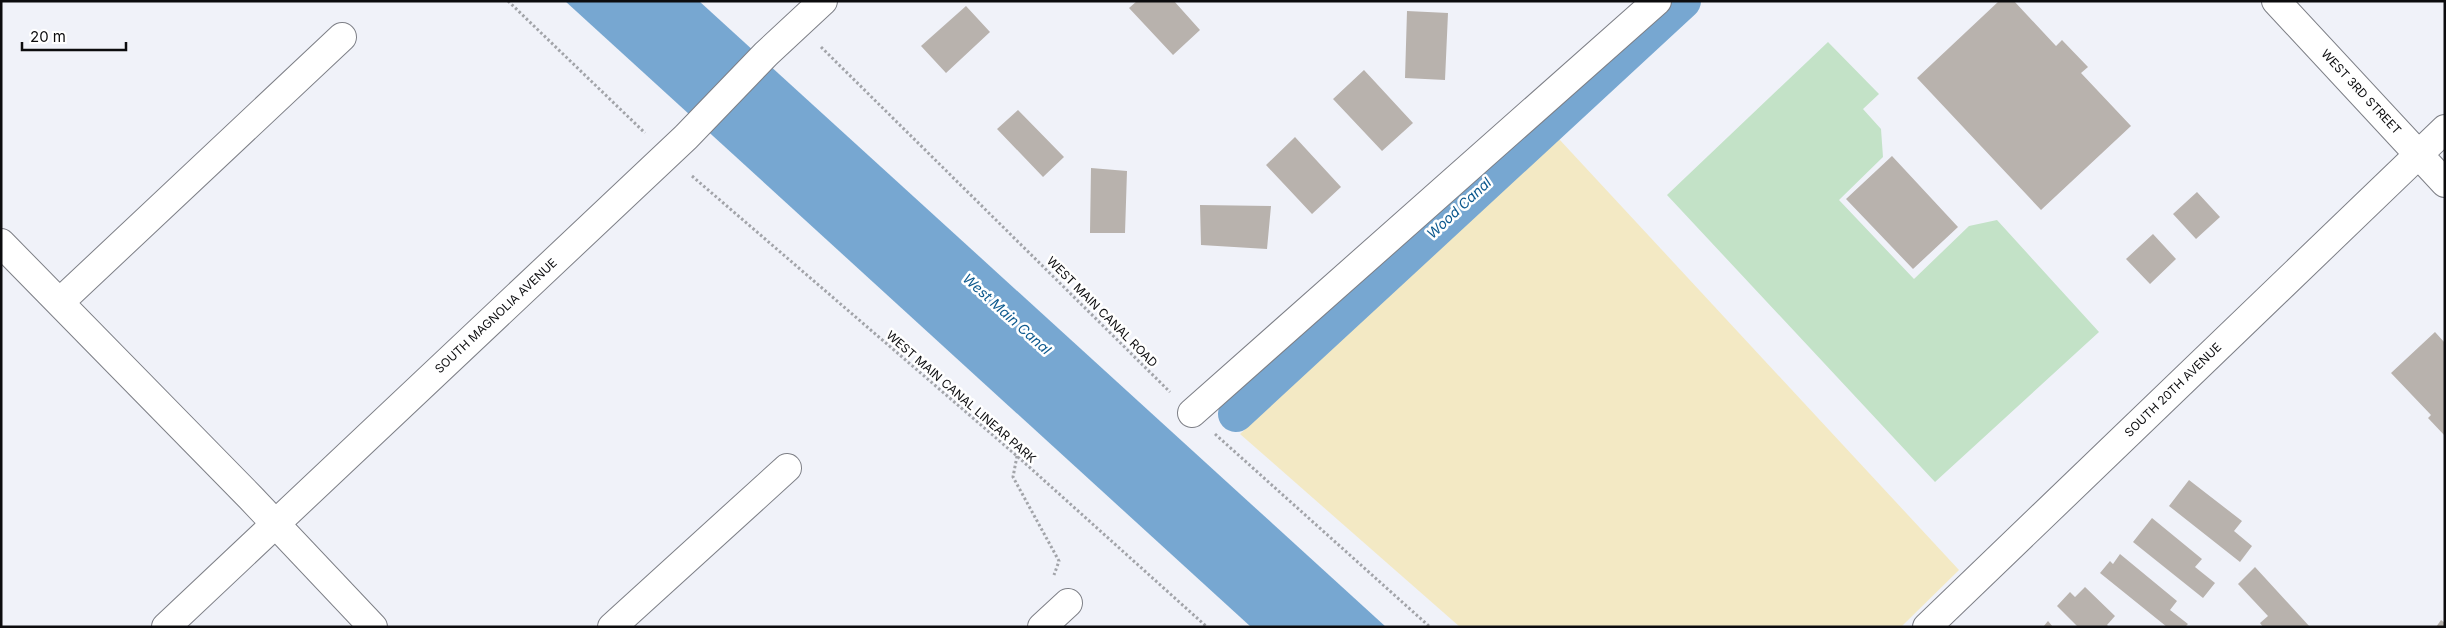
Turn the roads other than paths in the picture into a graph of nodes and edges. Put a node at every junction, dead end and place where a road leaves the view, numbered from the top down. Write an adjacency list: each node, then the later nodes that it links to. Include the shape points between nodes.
1 (823, 1): 12 (street, SOUTH MAGNOLIA AVENUE, via 766,54 686,137)
2 (1657, 1): 10 (street)
3 (2276, 1): 6 (street, WEST 3RD STREET)
4 (342, 37): 9 (street)
5 (2445, 129): 6 (street, SOUTH 20TH AVENUE)
6 (2418, 154): 7 (street, WEST 3RD STREET); 18 (street, SOUTH 20TH AVENUE)
7 (2445, 183)
8 (1, 243): 9 (street)
9 (60, 302): 12 (street)
10 (1192, 413)
11 (787, 468): 16 (street)
12 (276, 524): 14 (street, SOUTH MAGNOLIA AVENUE); 15 (street)
13 (1068, 603): 17 (street)
14 (166, 627)
15 (372, 627)
16 (612, 627)
17 (1042, 627)
18 (1927, 627)

